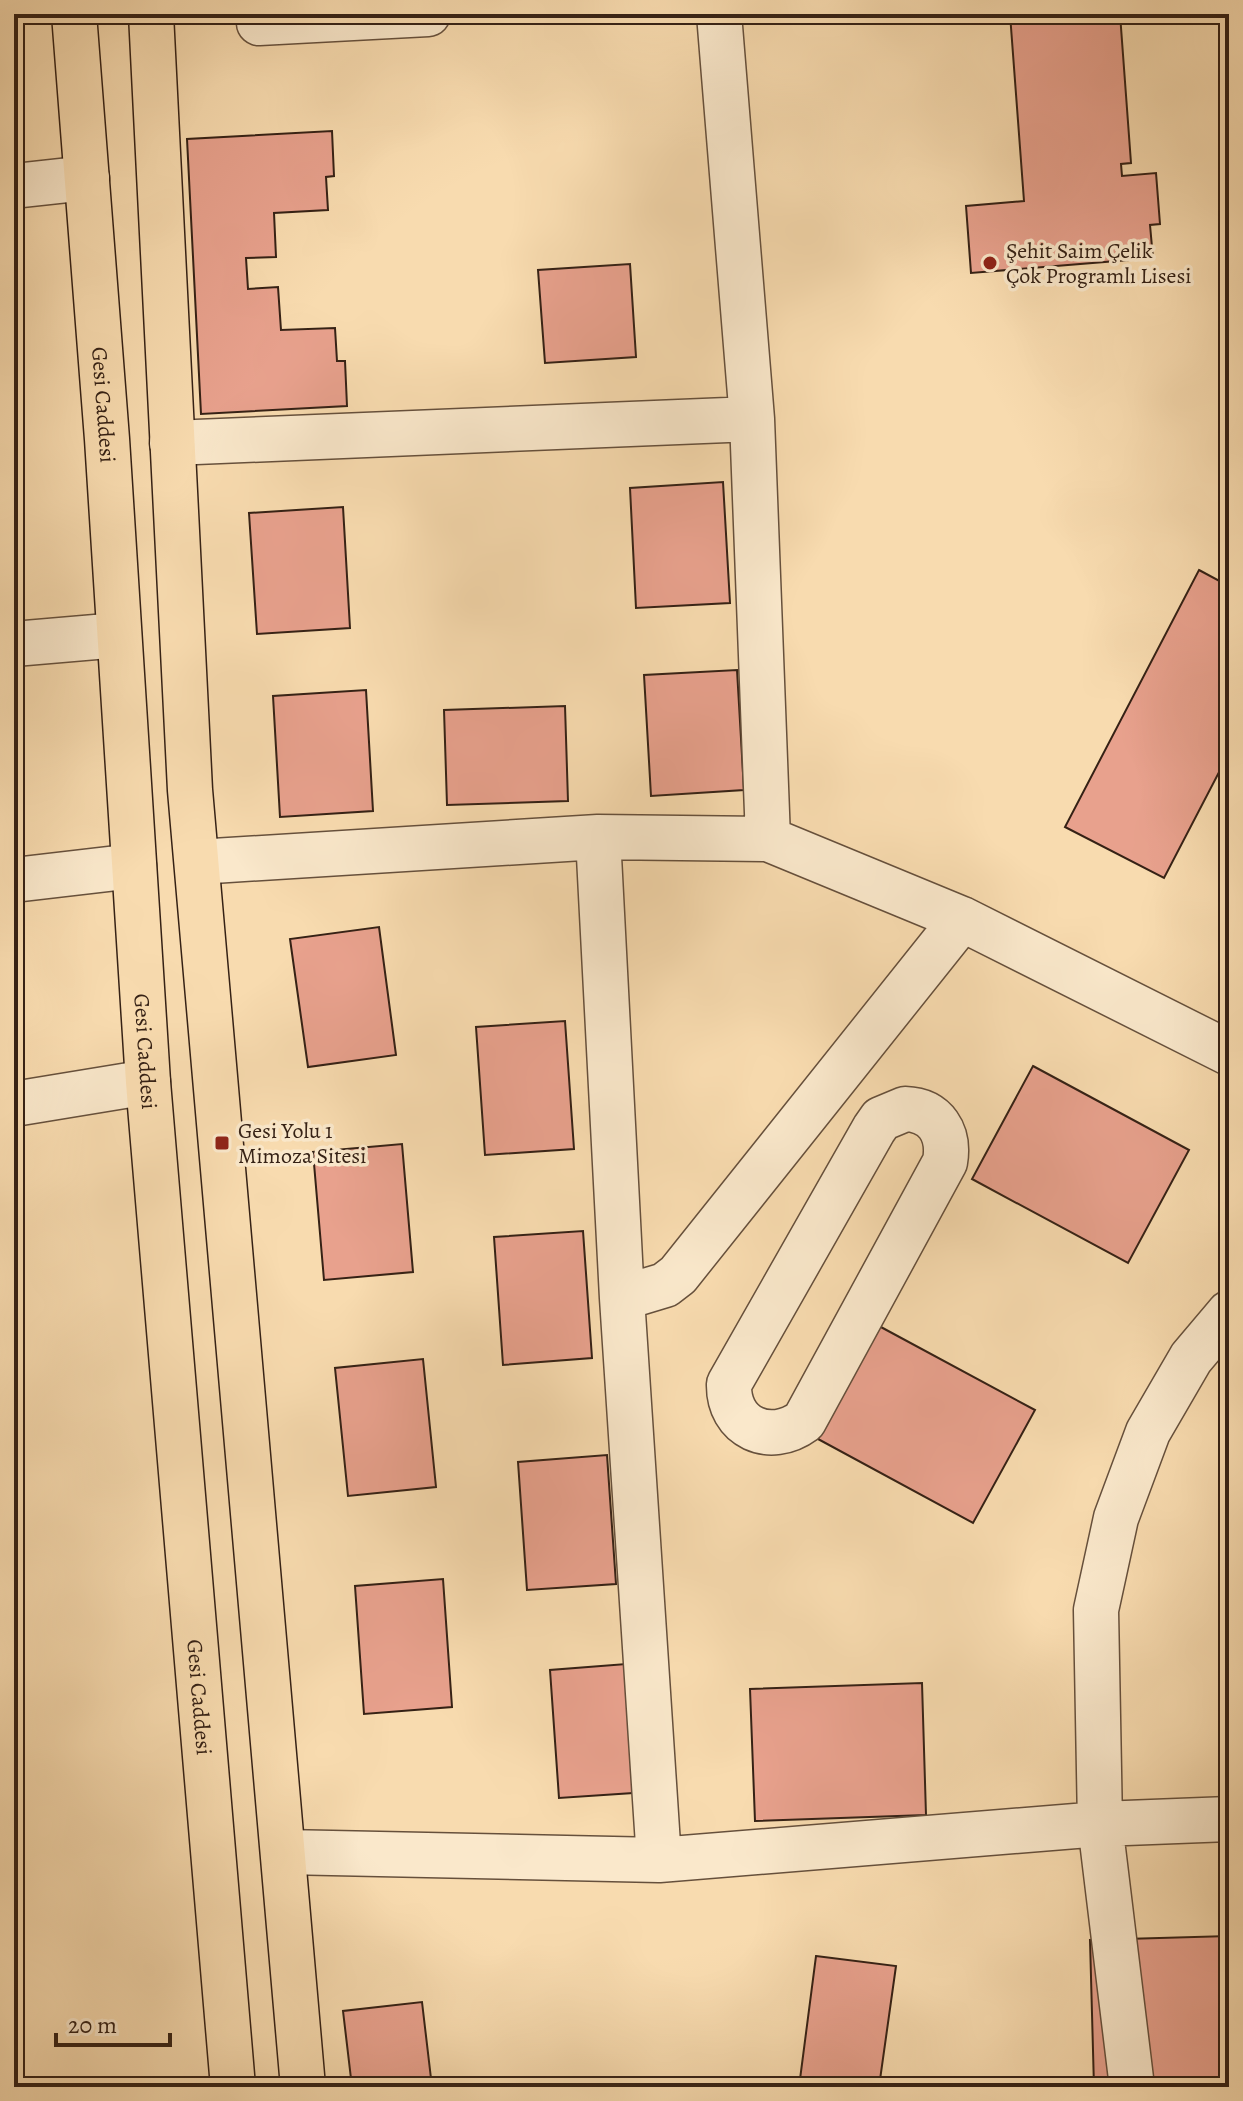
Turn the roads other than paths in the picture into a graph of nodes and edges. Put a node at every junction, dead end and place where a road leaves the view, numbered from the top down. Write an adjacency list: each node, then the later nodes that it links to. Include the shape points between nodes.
1 (74, 14): 6 (main road, Gesi Caddesi)
2 (151, 14): 9 (main road)
3 (428, 14): 5 (street)
4 (719, 14): 8 (street)
5 (259, 23)
6 (87, 178): 7 (street); 10 (main road, Gesi Caddesi)
7 (14, 186)
8 (752, 419): 9 (street); 13 (street)
9 (172, 443): 14 (main road)
10 (119, 635): 11 (street); 15 (main road, Gesi Caddesi)
11 (14, 644)
12 (598, 837): 13 (street); 14 (street); 23 (street)
13 (768, 839): 17 (street)
14 (197, 862): 28 (main road)
15 (134, 866): 16 (street); 19 (main road, Gesi Caddesi)
16 (14, 880)
17 (962, 919): 18 (street); 20 (street)
18 (1229, 1053)
19 (148, 1082): 21 (street); 30 (main road, Gesi Caddesi)
20 (825, 1091): 22 (street); 23 (street, via 678,1275 665,1285)
21 (14, 1104)
22 (874, 1129): 22 (street, via 729,1384 734,1413 757,1431 782,1433 804,1421 945,1162 945,1135 929,1114 917,1109 892,1112)
23 (622, 1298): 29 (street)
24 (1229, 1313): 25 (street)
25 (1214, 1350): 27 (street, via 1169,1392 1148,1432 1104,1564 1096,1610)
26 (1229, 1819): 27 (street)
27 (1100, 1824): 29 (street); 32 (street)
28 (284, 1852): 29 (street); 31 (main road)
29 (659, 1860)
30 (233, 2087)
31 (303, 2087)
32 (1132, 2087)

